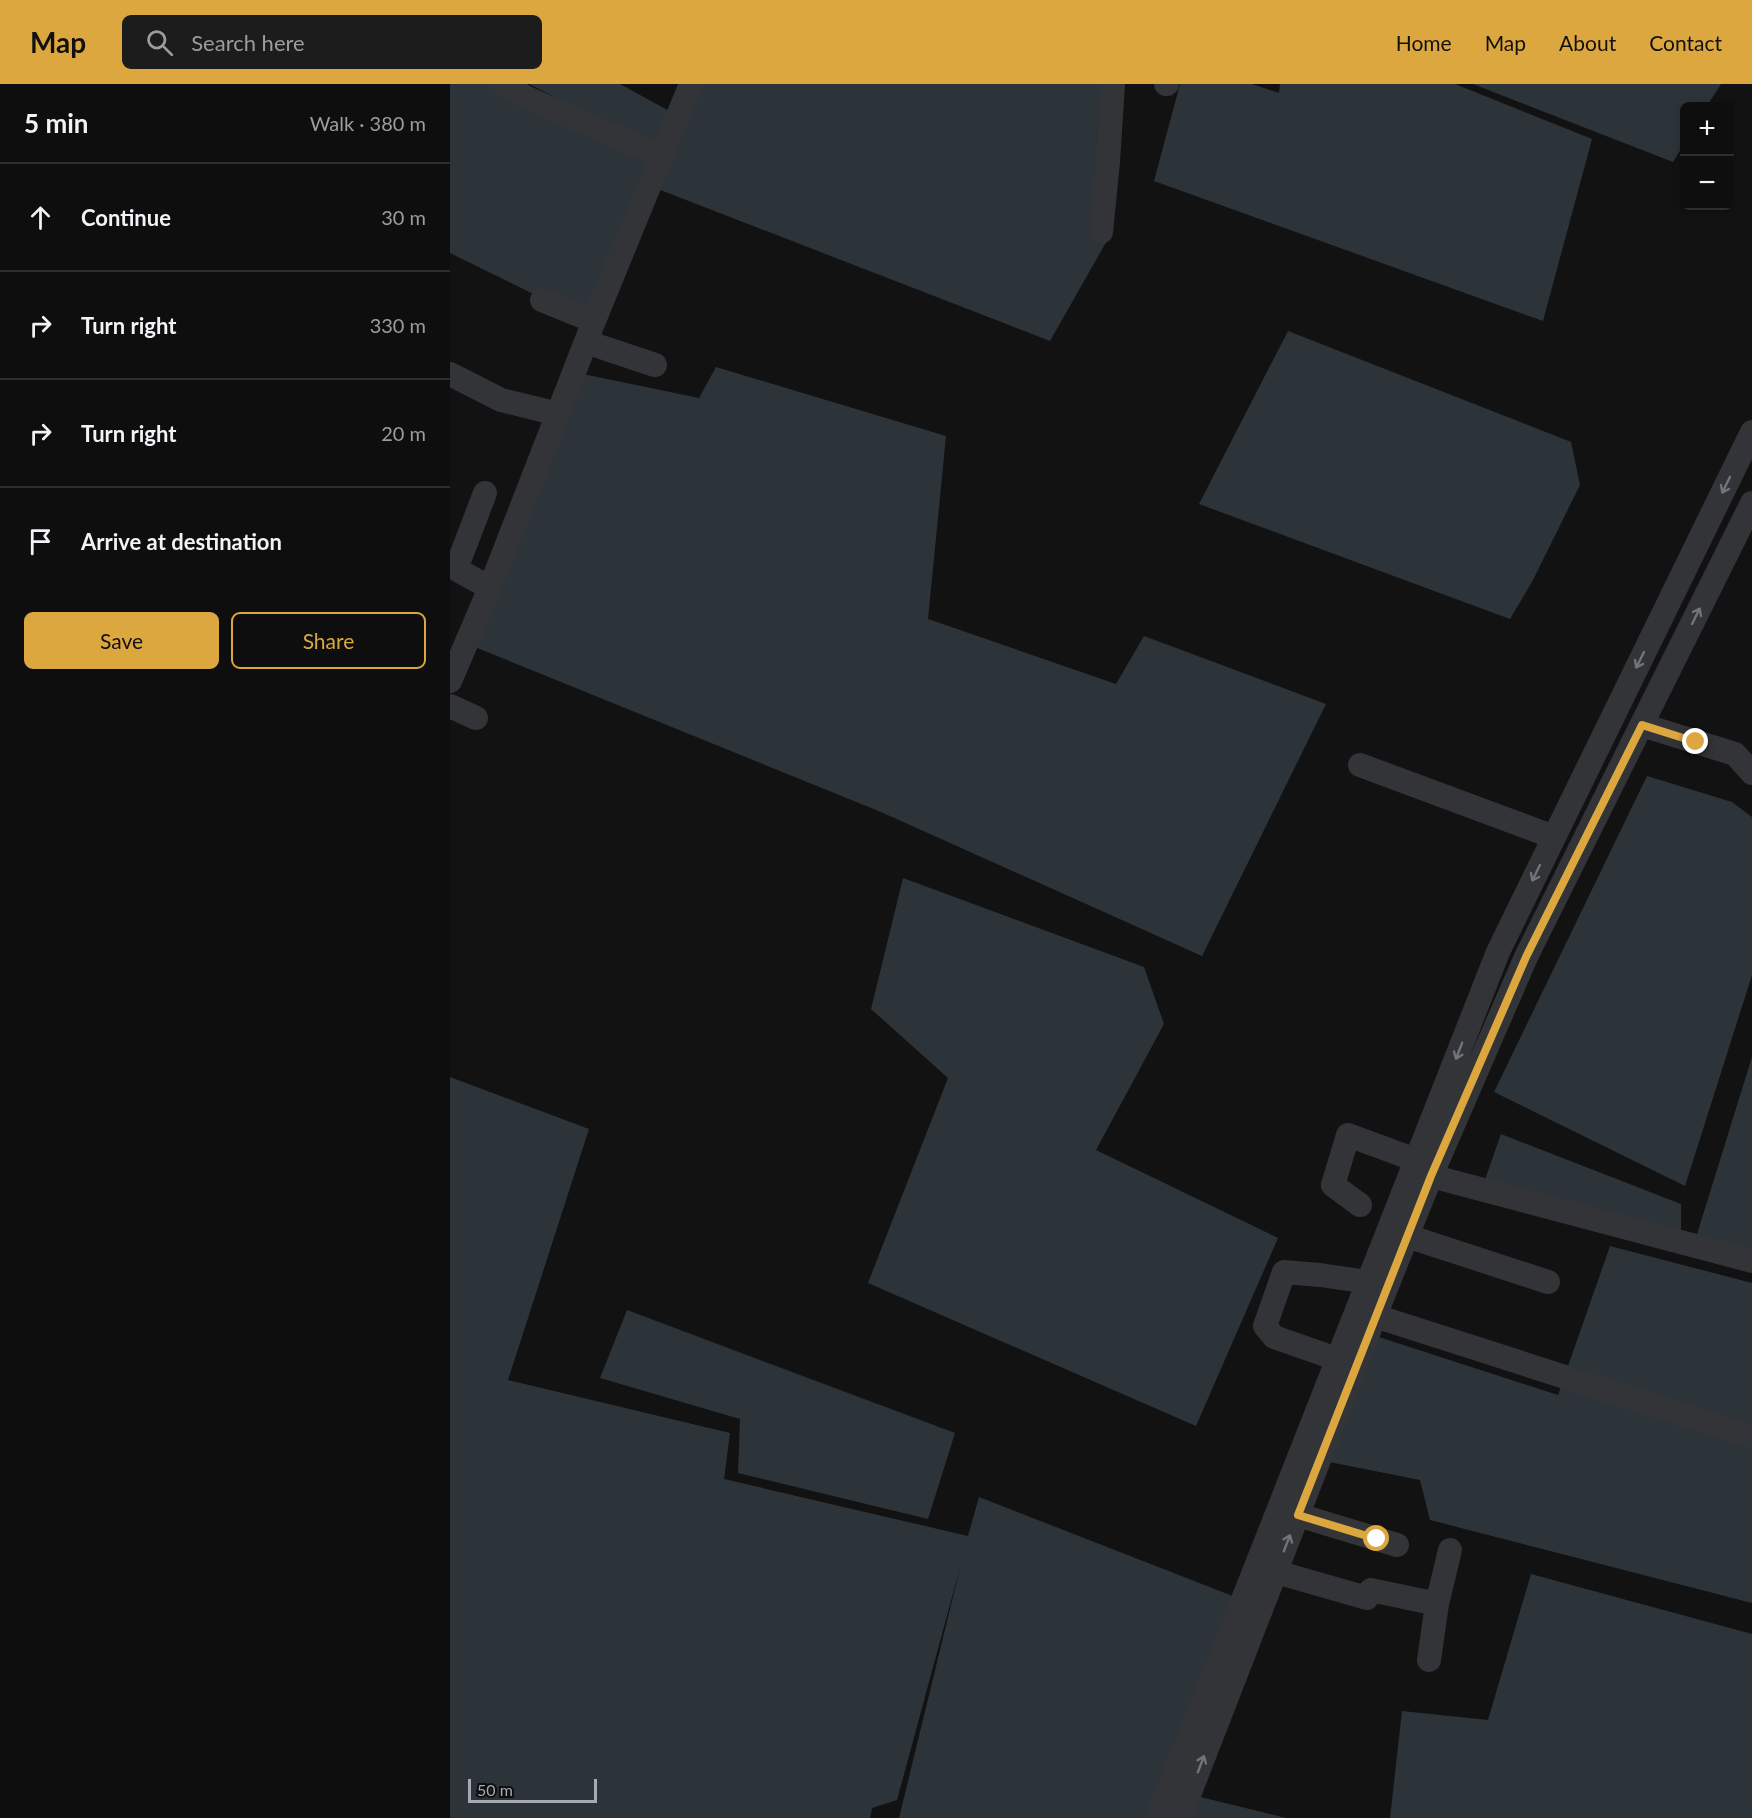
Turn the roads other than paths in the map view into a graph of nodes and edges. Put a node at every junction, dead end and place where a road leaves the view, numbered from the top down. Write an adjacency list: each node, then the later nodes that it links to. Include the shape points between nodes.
1 (503, 84): 4 (street)
2 (691, 84): 4 (street)
3 (1113, 84): 5 (street)
4 (662, 156): 7 (street)
5 (1101, 232)
6 (542, 300): 7 (street)
7 (590, 332): 8 (street); 10 (street)
8 (656, 365)
9 (450, 374): 10 (street, via 501,400)
10 (558, 414): 14 (street)
11 (1752, 432): 22 (street, one-way to 22)
12 (484, 493): 14 (street, via 456,569)
13 (1752, 503): 19 (street, one-way to 13)
14 (490, 588): 15 (street)
15 (460, 628): 16 (street)
16 (450, 681)
17 (450, 706): 18 (street)
18 (476, 718)
19 (1642, 725): 21 (street, via 1735,754); 23 (street)
20 (1360, 765): 22 (street)
21 (1752, 773)
22 (1554, 837): 23 (street, one-way to 23, via 1498,952)
23 (1424, 1168): 24 (street, via 1348,1136 1333,1185); 25 (street); 26 (street); 27 (street)
24 (1360, 1205)
25 (1407, 1236): 28 (street); 29 (street)
26 (1752, 1261)
27 (1368, 1282): 30 (street); 30 (street, via 1284,1272 1265,1326 1274,1337)
28 (1548, 1282)
29 (1375, 1316): 31 (street); 32 (street)
30 (1337, 1359): 38 (street)
31 (1752, 1437)
32 (1298, 1515): 33 (street); 35 (street, one-way to 32)
33 (1397, 1545)
34 (1450, 1550): 36 (street)
35 (1276, 1572): 36 (street, via 1368,1598 1371,1590); 39 (street, one-way to 35)
36 (1437, 1604): 37 (street)
37 (1429, 1660)
38 (1157, 1818)
39 (1180, 1818)

